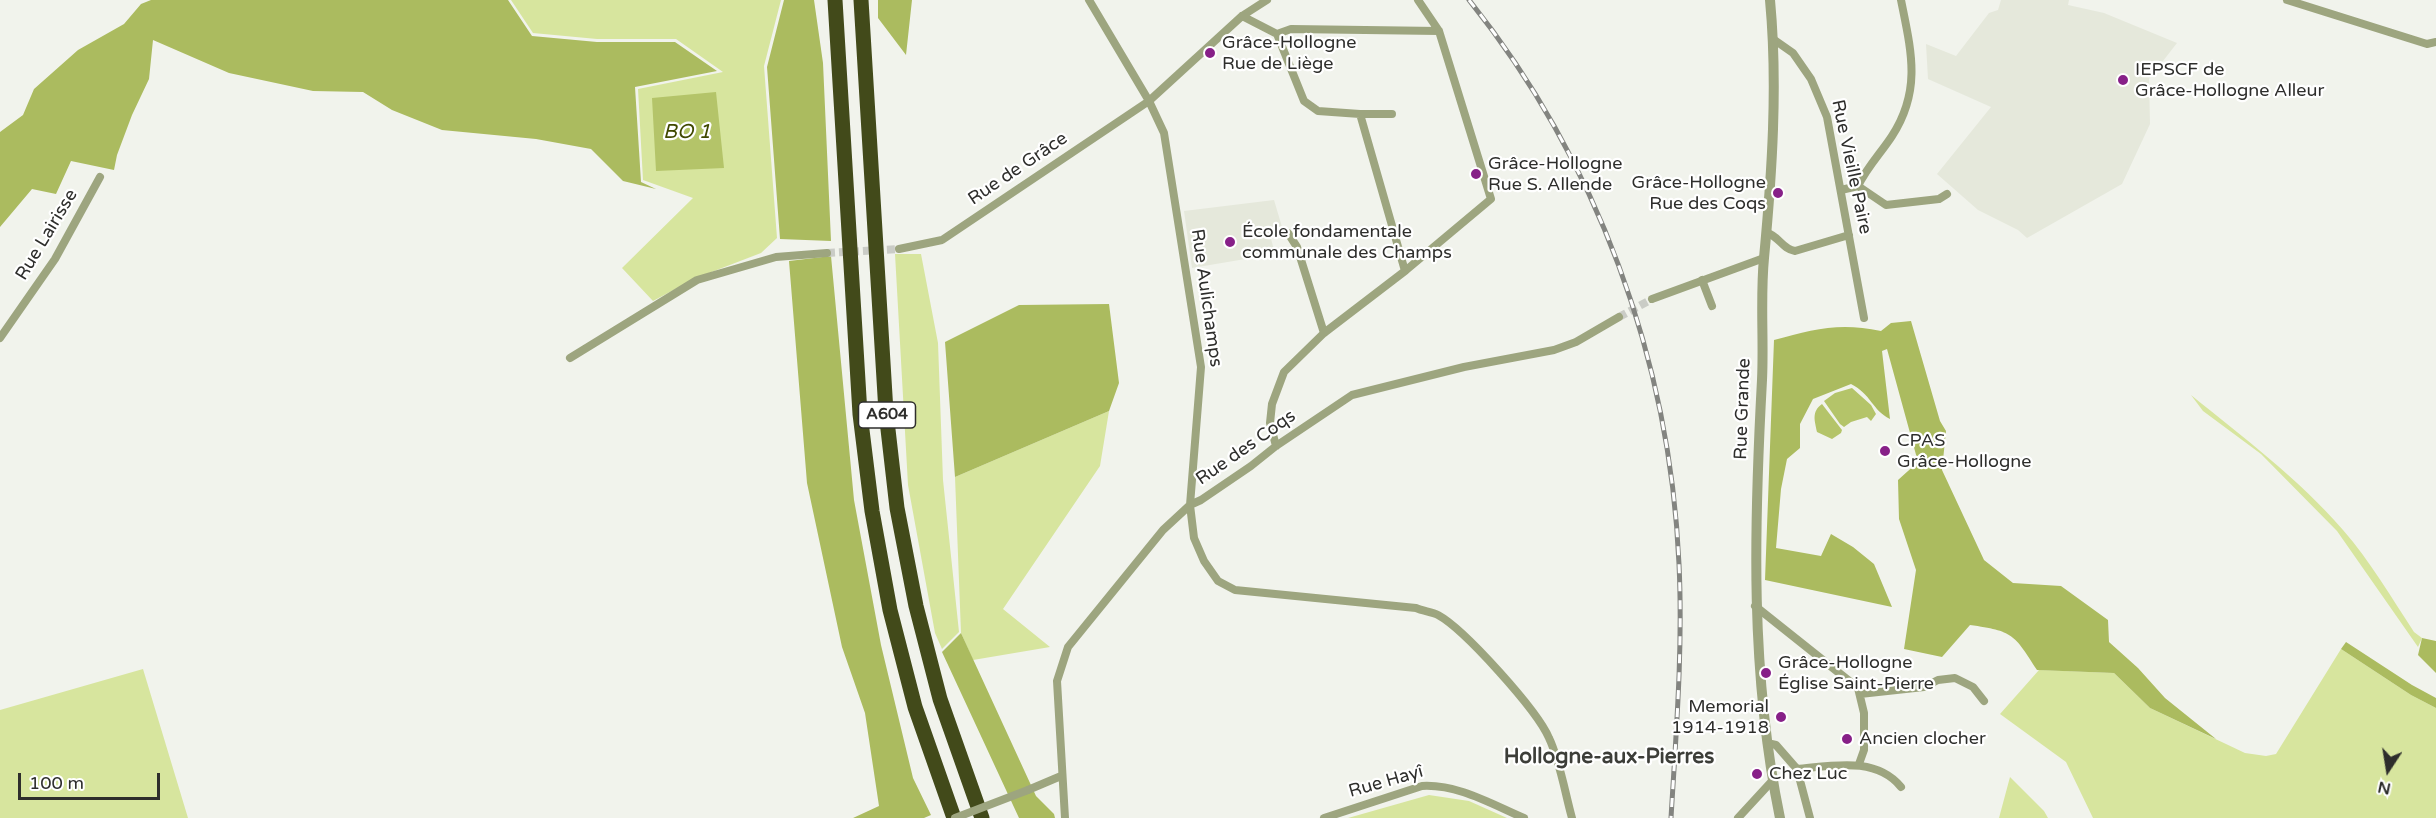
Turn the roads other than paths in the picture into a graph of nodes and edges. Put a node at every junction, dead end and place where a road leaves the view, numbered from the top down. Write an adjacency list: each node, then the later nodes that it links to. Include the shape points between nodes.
1 (836, 0): 49 (highway, A604, via 860,414 872,511 890,610 915,707)
2 (861, 0): 50 (highway, A604, via 886,401 897,508 940,699)
3 (1089, 0): 11 (street, Rue Aulichamps)
4 (1100, 0): 11 (street)
5 (1267, 0): 10 (street, Rue de Grâce)
6 (1418, 0): 13 (street)
7 (1770, 0): 15 (street, Rue Grande)
8 (1901, 0): 21 (street, via 1912,65 1911,94 1892,136)
9 (2287, 0): 16 (street, via 2427,44)
10 (1256, 3): 12 (street, Rue de Grâce)
11 (1095, 10): 17 (street, Rue Aulichamps)
12 (1242, 16): 14 (street); 17 (street, Rue de Grâce)
13 (1439, 31): 14 (street, via 1291,29); 29 (street, via 1491,199)
14 (1277, 34): 18 (street, via 1304,101 1318,111)
15 (1773, 39): 21 (street, Rue Vieille Paire, via 1793,53 1819,94); 24 (street, Rue Grande)
16 (2436, 42)
17 (1149, 100): 26 (street, Rue de Grâce, via 942,240); 39 (street, Rue Aulichamps, via 1164,133 1201,367)
18 (1360, 114): 19 (street); 29 (street)
19 (1392, 114)
20 (100, 177): 36 (street, Rue Lairisse, via 55,259)
21 (1850, 188): 22 (street, via 1886,205 1939,199); 25 (street, Rue Vieille Paire)
22 (1947, 194)
23 (1288, 233): 35 (street, via 1297,247)
24 (1767, 233): 25 (street, via 1795,251); 28 (street, Rue Grande)
25 (1849, 235): 34 (street, Rue Vieille Paire)
26 (899, 249)
27 (827, 253): 37 (street, via 776,257 697,280)
28 (1764, 258): 30 (street); 40 (street, Rue Grande)
29 (1406, 272): 35 (street)
30 (1702, 280): 31 (street); 32 (street)
31 (1652, 299)
32 (1712, 306)
33 (1619, 317): 38 (street, Rue des Coqs, via 1554,350 1352,395)
34 (1864, 318)
35 (1324, 333): 38 (street, via 1284,372 1272,404 1270,423)
36 (0, 338)
37 (570, 358)
38 (1276, 446): 39 (street, Rue des Coqs)
39 (1190, 505): 46 (street, Rue des Coqs, via 1163,530 1068,647 1057,681); 54 (street, Rue Aulichamps, via 1194,538 1204,561 1218,581 1235,590 1416,608 1437,615 1465,636 1531,710 1549,737)
40 (1755, 606): 41 (street, via 1858,688); 43 (street, Rue Grande)
41 (1860, 694): 42 (street, via 1924,687 1955,678 1972,687); 44 (street, via 1864,741)
42 (1984, 701)
43 (1767, 743): 45 (street, via 1776,745); 47 (street, Rue Grande)
44 (1859, 764): 45 (street); 48 (street, via 1894,779)
45 (1797, 769): 57 (street)
46 (1061, 776): 49 (street, bridge); 51 (street)
47 (1773, 780): 55 (street); 56 (street, Rue Grande)
48 (1901, 788)
49 (955, 818)
50 (982, 818)
51 (1065, 818)
52 (1324, 818): 53 (street, Rue Hayî, via 1422,786 1438,785 1463,791)
53 (1524, 818)
54 (1572, 818)
55 (1738, 818)
56 (1780, 818)
57 (1810, 818)

